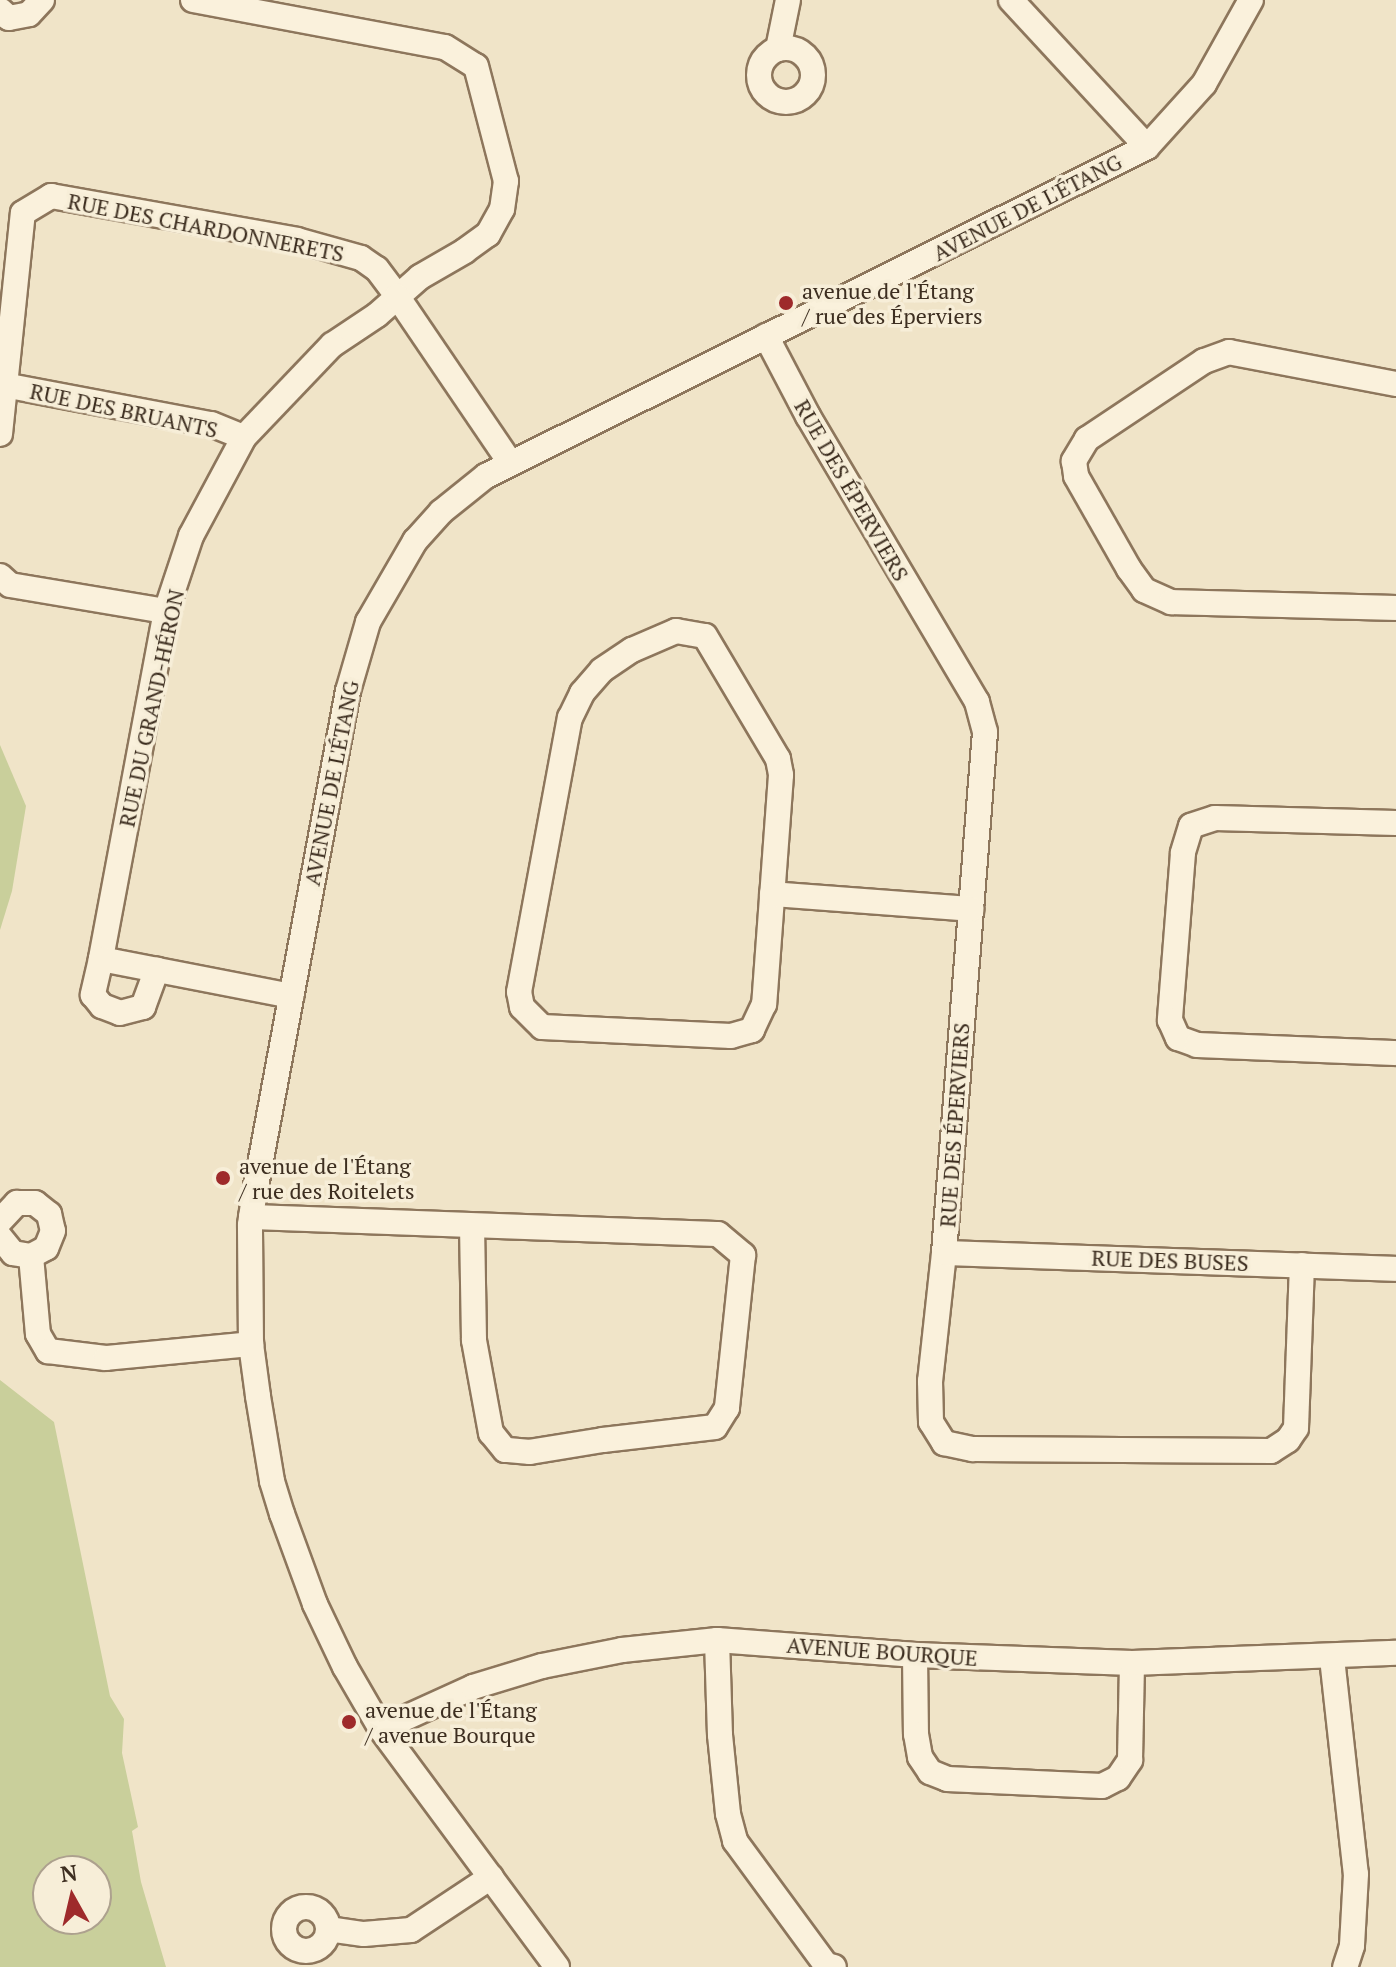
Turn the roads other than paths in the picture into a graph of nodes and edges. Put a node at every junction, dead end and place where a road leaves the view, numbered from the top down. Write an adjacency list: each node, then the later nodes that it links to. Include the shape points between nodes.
1 (42, 0): 6 (street, via 29,14 9,18)
2 (193, 0): 9 (street, RUE DU GRAND-HÉRON, via 445,47 476,66 506,181 502,209 488,234)
3 (788, 0): 7 (street)
4 (1011, 0): 8 (street)
5 (1251, 0): 8 (street, AVENUE DE L'ÉTANG, via 1204,84)
6 (0, 10)
7 (778, 49)
8 (1147, 147): 10 (street, AVENUE DE L'ÉTANG)
9 (397, 296): 12 (street, RUE DES CHARDONNERETS, via 377,269 361,258 297,240 51,196 23,213); 14 (street, RUE DU GRAND-HÉRON, via 332,345); 15 (street, RUE DES CHARDONNERETS)
10 (766, 336): 15 (street, AVENUE DE L'ÉTANG); 21 (street, RUE DES ÉPERVIERS, via 977,702 985,732)
11 (1396, 384): 17 (street, via 1229,352 1204,361 1087,439 1074,461 1076,476 1144,590 1171,602)
12 (4, 385): 13 (street, RUE DES CHARDONNERETS); 14 (street, RUE DES BRUANTS, via 211,424)
13 (0, 434)
14 (244, 437): 18 (street, RUE DU GRAND-HÉRON, via 191,536)
15 (510, 462): 24 (street, AVENUE DE L'ÉTANG, via 462,494 415,541 368,622 348,691)
16 (0, 576): 18 (street, via 10,585)
17 (1396, 608)
18 (166, 611): 22 (street, RUE DU GRAND-HÉRON)
19 (1396, 823): 25 (street, via 1215,818 1191,826 1183,853 1170,1020 1178,1038 1197,1045)
20 (772, 894): 20 (street, via 778,759 705,636 676,631 632,650 602,670 570,718 519,992 522,1007 542,1027 556,1029 708,1037 752,1030 764,1004); 21 (street)
21 (971, 909): 30 (street, RUE DES ÉPERVIERS)
22 (101, 959): 23 (street); 23 (street, RUE DU GRAND-HÉRON, via 93,995 102,1006 120,1013 143,1007)
23 (157, 969): 24 (street)
24 (291, 996): 26 (street, AVENUE DE L'ÉTANG)
25 (1396, 1053)
26 (251, 1217): 28 (street); 34 (street, AVENUE DE L'ÉTANG)
27 (0, 1221): 31 (street, via 9,1208 26,1202 49,1214 51,1240)
28 (472, 1226): 28 (street, via 718,1234 743,1255 727,1408 715,1427 530,1452 505,1450 491,1433 474,1340)
29 (0, 1237): 31 (street, via 13,1253)
30 (944, 1253): 32 (street, RUE DES BUSES); 32 (street, RUE DES ÉPERVIERS, via 930,1381 931,1422 944,1443 973,1449 1271,1451 1296,1428)
31 (31, 1256): 34 (street, via 38,1334 48,1351 106,1358)
32 (1302, 1265): 33 (street, RUE DES BUSES)
33 (1396, 1269)
34 (251, 1344): 40 (street, AVENUE DE L'ÉTANG, via 282,1514 315,1604)
35 (717, 1640): 37 (street, AVENUE BOURQUE); 40 (street, AVENUE BOURQUE, via 622,1650 542,1666 473,1687); 44 (street, via 720,1735 735,1841 826,1965)
36 (1396, 1653): 38 (street, AVENUE BOURQUE)
37 (915, 1655): 39 (street, AVENUE BOURQUE); 39 (street, via 916,1734 920,1757 930,1772 947,1779 1102,1786 1118,1778 1130,1760)
38 (1332, 1658): 39 (street, AVENUE BOURQUE); 45 (street, via 1356,1874 1352,1946)
39 (1132, 1663)
40 (381, 1729): 41 (street, AVENUE DE L'ÉTANG)
41 (491, 1877): 42 (street, via 411,1930 364,1934); 43 (street, AVENUE DE L'ÉTANG)
42 (328, 1929)
43 (557, 1967)
44 (834, 1967)
45 (1345, 1967)

